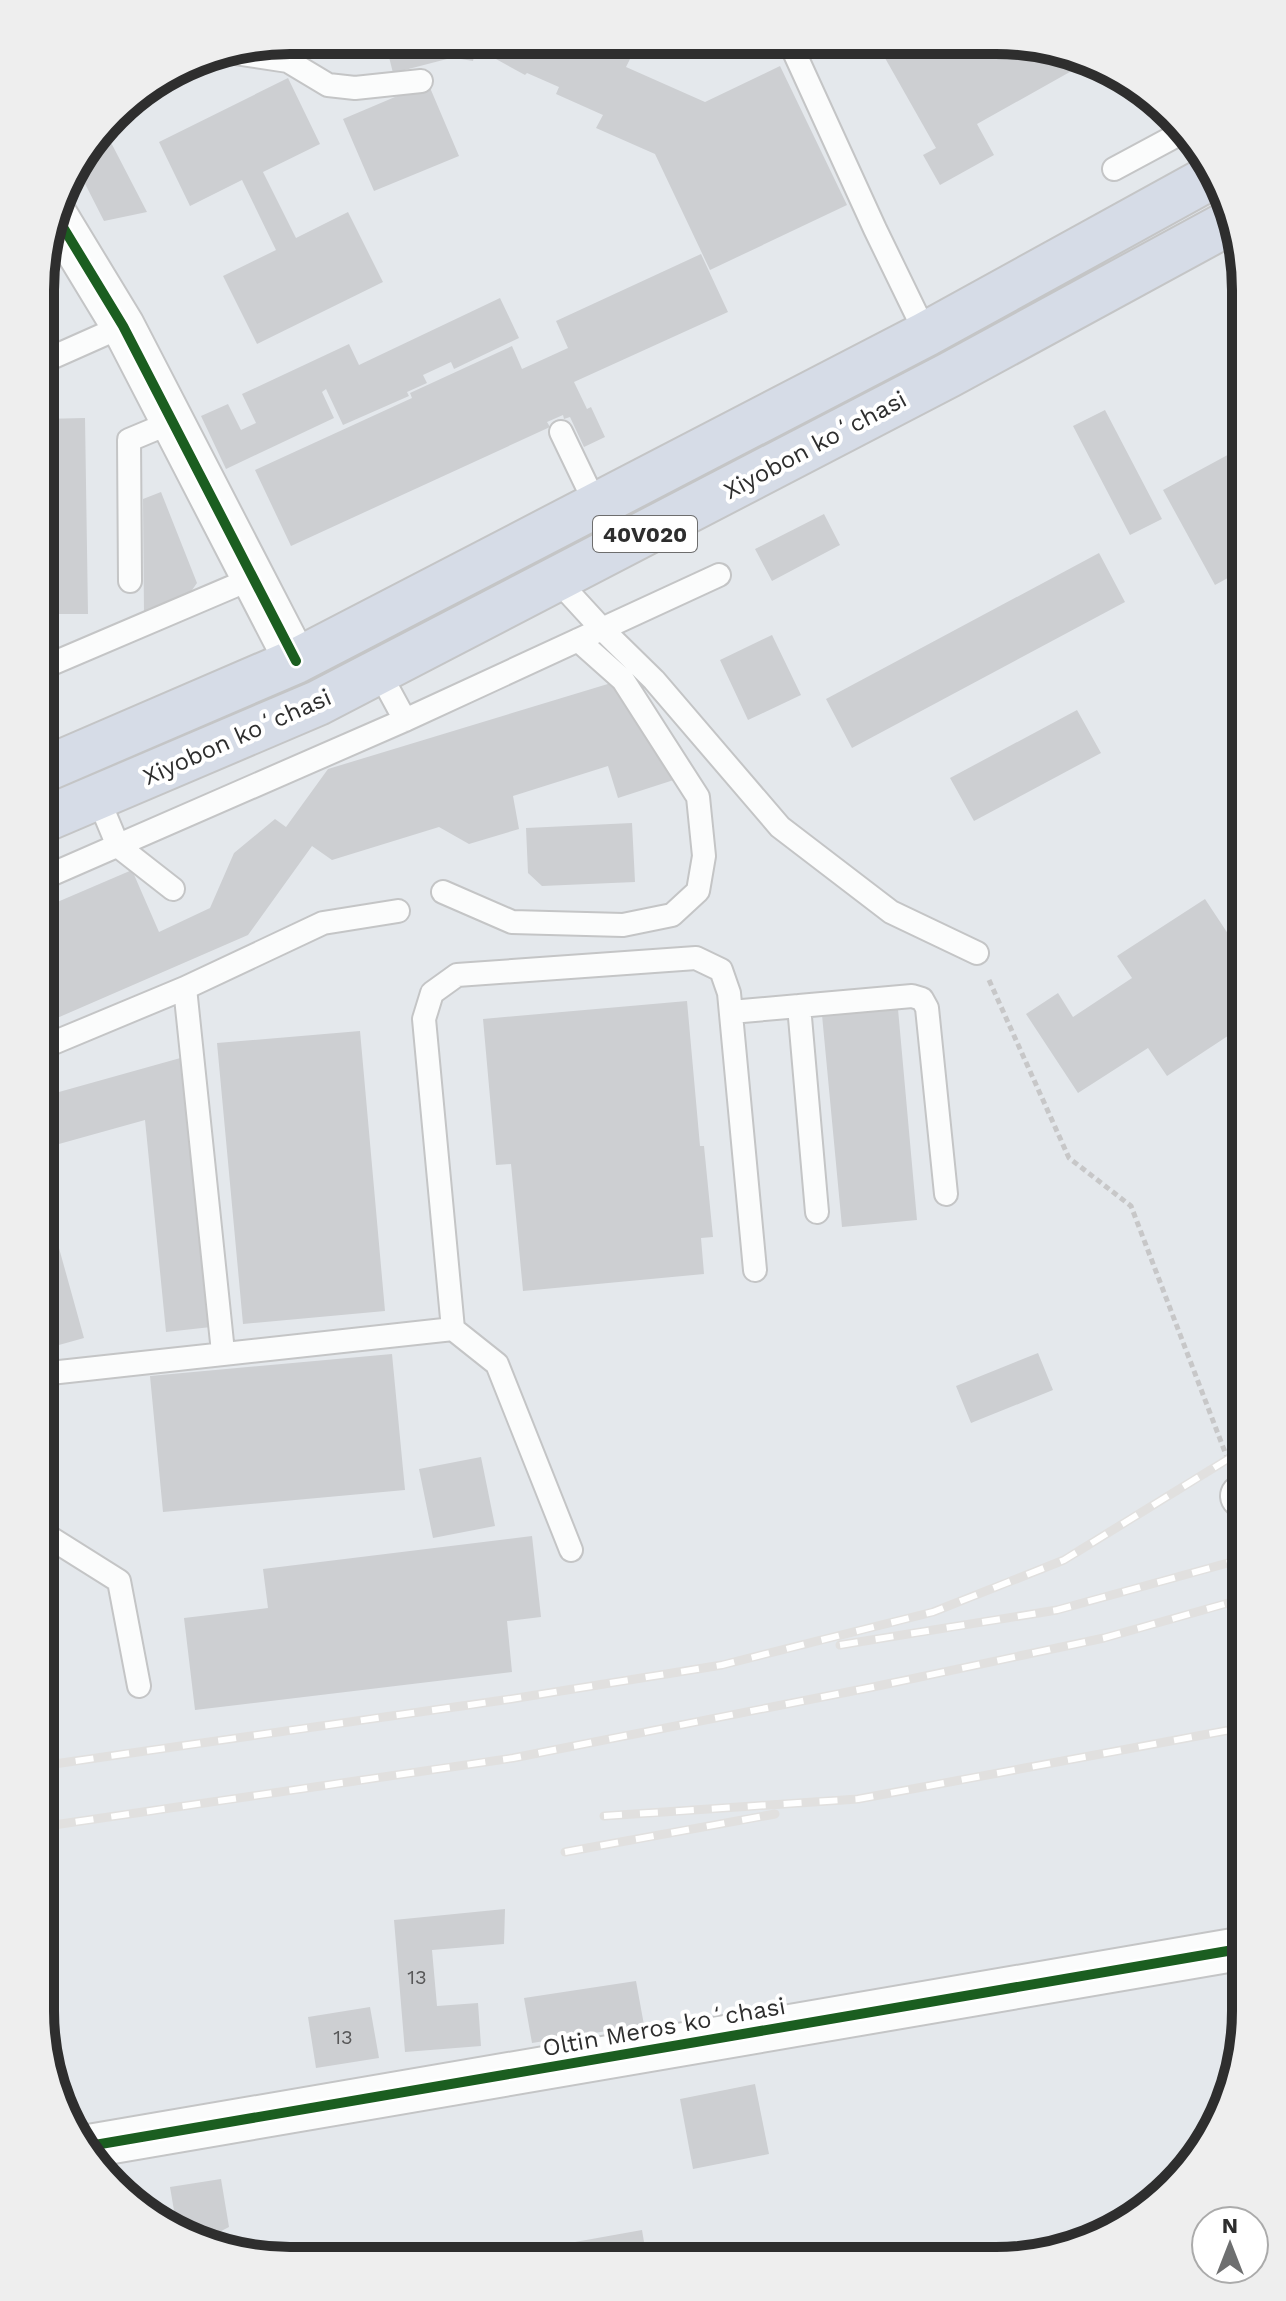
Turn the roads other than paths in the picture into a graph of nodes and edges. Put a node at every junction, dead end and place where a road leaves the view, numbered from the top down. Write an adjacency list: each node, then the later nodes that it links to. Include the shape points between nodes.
1 (795, 54): 10 (lane)
2 (257, 56): 3 (lane, via 288,61 328,85 355,88)
3 (421, 81)
4 (1175, 136): 5 (lane)
5 (1114, 169)
6 (1205, 180): 10 (main road, Xiyobon koʻchasi / 40V020)
7 (1222, 226): 12 (main road, Xiyobon koʻchasi / 40V020)
8 (63, 227): 9 (street)
9 (123, 326): 11 (lane); 13 (street)
10 (926, 334): 12 (main road); 15 (main road, Xiyobon koʻchasi / 40V020)
11 (54, 357)
12 (949, 375): 18 (main road, Xiyobon koʻchasi / 40V020)
13 (172, 422): 17 (street); 19 (lane, via 129,440)
14 (561, 432): 15 (lane)
15 (597, 507): 22 (main road, Xiyobon koʻchasi / 40V020)
16 (719, 575): 20 (lane)
17 (253, 578): 22 (street); 23 (lane)
18 (557, 580): 20 (lane); 24 (main road, Xiyobon koʻchasi / 40V020)
19 (130, 581)
20 (602, 629): 21 (lane); 34 (lane, via 654,680 780,827 891,912)
21 (578, 640): 25 (lane); 32 (lane, via 623,680 698,797 704,856 698,891 672,915 623,925 512,922)
22 (296, 661): 26 (main road, Xiyobon koʻchasi / 40V020)
23 (54, 663)
24 (379, 672): 25 (lane); 27 (main road, Xiyobon koʻchasi / 40V020)
25 (405, 720): 29 (lane)
26 (54, 765)
27 (98, 798): 28 (main road, Xiyobon koʻchasi / 40V020); 29 (lane)
28 (54, 816)
29 (118, 846): 30 (lane); 31 (lane)
30 (54, 873)
31 (173, 889)
32 (443, 892)
33 (398, 911): 35 (lane, via 323,923)
34 (977, 953)
35 (185, 988): 38 (lane); 43 (lane)
36 (799, 1006): 37 (lane); 39 (lane, via 922,999); 40 (lane)
37 (731, 1012): 41 (lane); 42 (lane, via 721,970 696,958 457,975 432,993 424,1019)
38 (54, 1043)
39 (946, 1194)
40 (817, 1212)
41 (755, 1270)
42 (453, 1329): 43 (lane); 46 (lane, via 497,1364)
43 (223, 1352): 44 (lane)
44 (54, 1372)
45 (54, 1540): 47 (lane, via 119,1581)
46 (571, 1550)
47 (139, 1686)
48 (1231, 1950): 49 (street, Oltin Meros koʻchasi)
49 (96, 2145)

